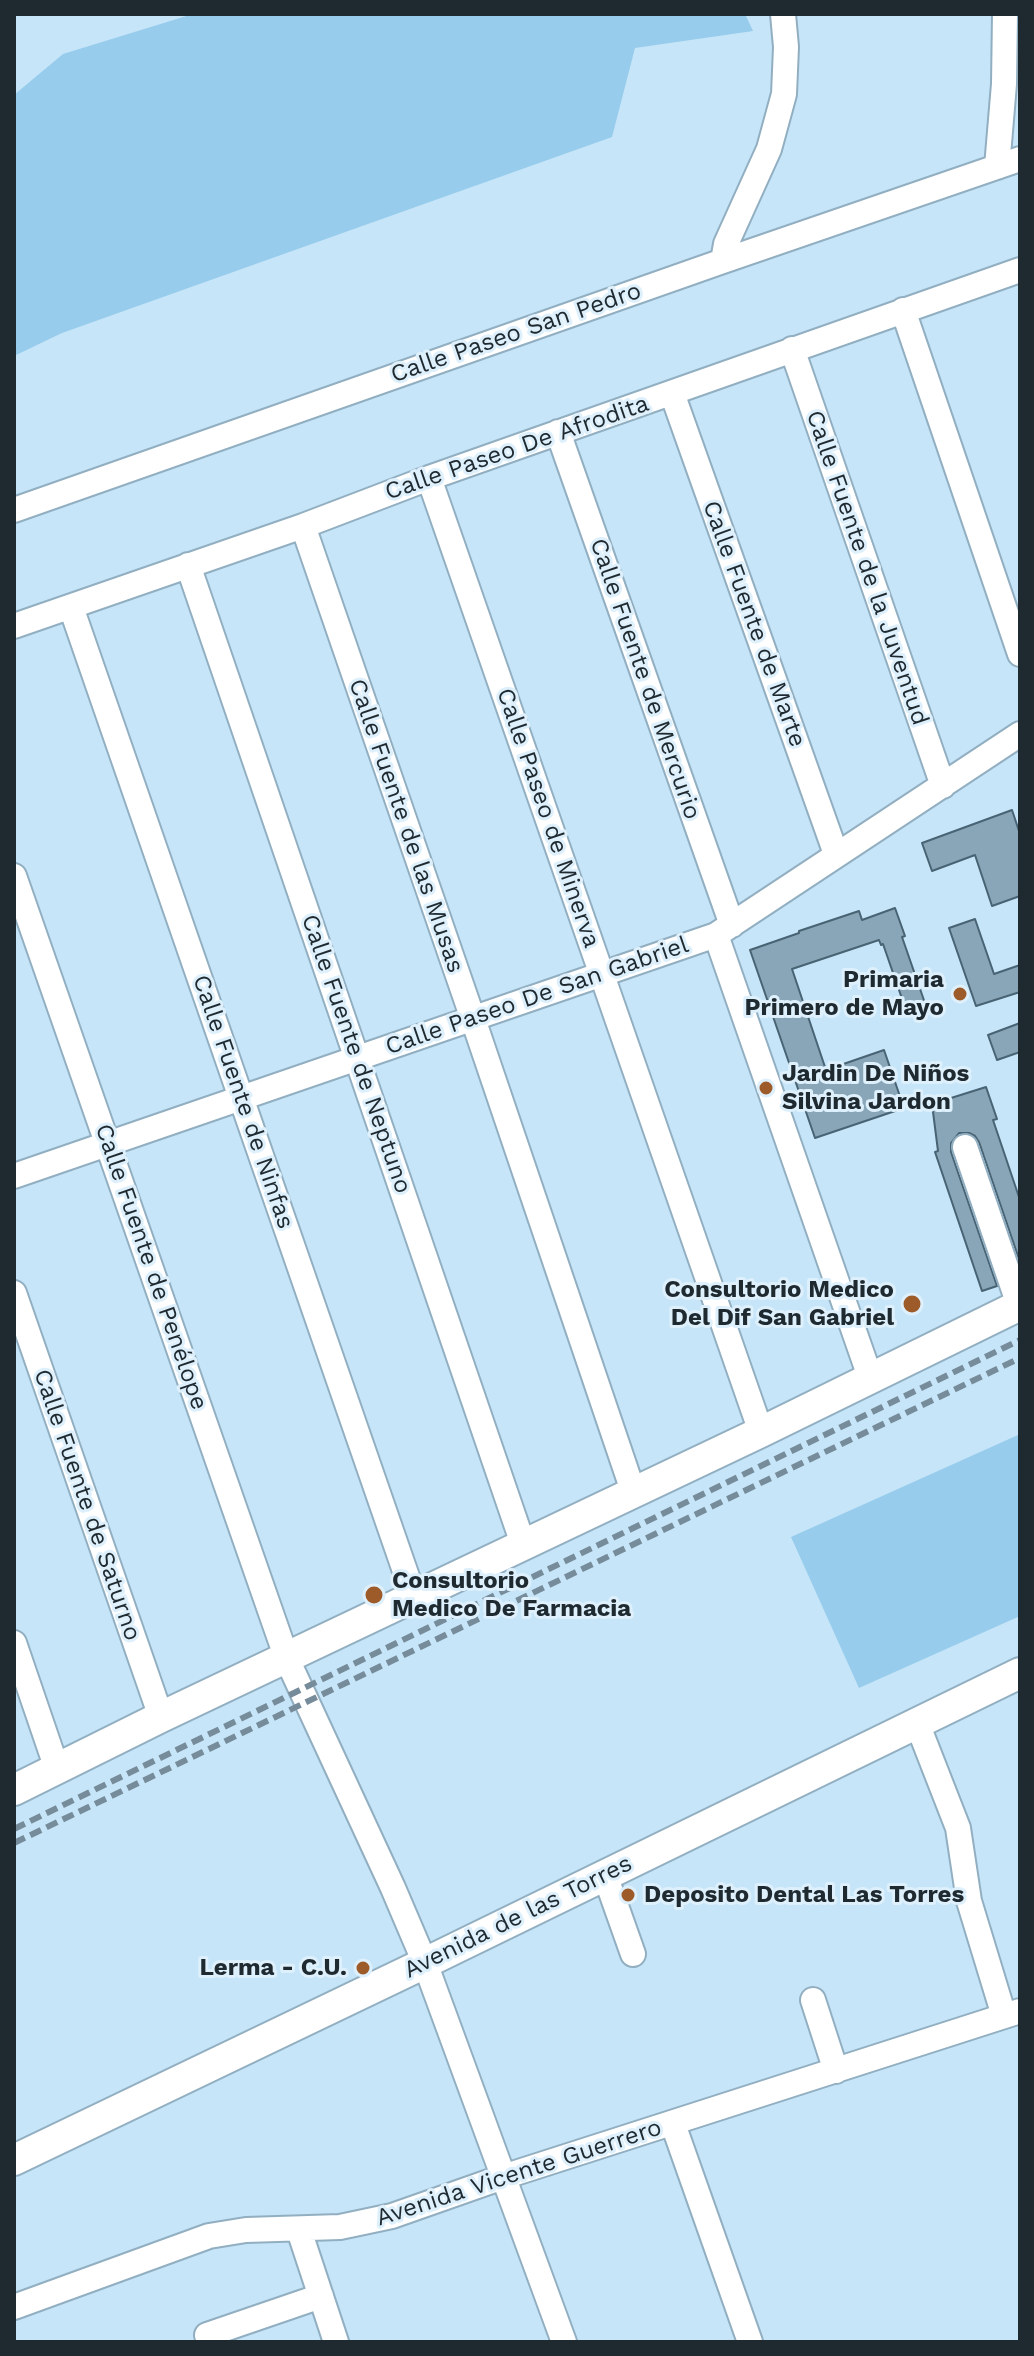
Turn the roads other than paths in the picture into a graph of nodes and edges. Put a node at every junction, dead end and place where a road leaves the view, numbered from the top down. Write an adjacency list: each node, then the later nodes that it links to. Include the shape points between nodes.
1 (783, 14): 4 (street, via 784,94 769,149)
2 (1005, 14): 3 (street)
3 (1008, 163): 4 (street, Calle Paseo San Pedro)
4 (723, 261): 11 (street, Calle Paseo San Pedro)
5 (1020, 270): 6 (street, Calle Paseo De Afrodita)
6 (903, 310): 7 (street, Calle Paseo De Afrodita); 16 (street)
7 (792, 349): 8 (street, Calle Paseo De Afrodita); 18 (street, Calle Fuente de la Juventud)
8 (672, 393): 9 (street, Calle Paseo De Afrodita); 19 (street, Calle Fuente de Marte)
9 (558, 432): 10 (street, Calle Paseo De Afrodita); 21 (street, Calle Fuente de Mercurio)
10 (429, 478): 12 (street, Calle Paseo De Afrodita); 22 (street, Calle Paseo de Minerva)
11 (14, 510)
12 (303, 526): 13 (street, Calle Paseo De Afrodita); 23 (street, Calle Fuente de las Musas)
13 (188, 565): 14 (street, Calle Paseo De Afrodita); 24 (street, Calle Fuente de Neptuno)
14 (71, 607): 15 (street, Calle Paseo De Afrodita); 25 (street, Calle Fuente de Ninfas)
15 (14, 626)
16 (1020, 654)
17 (1020, 734): 18 (street, Calle Paseo De San Gabriel)
18 (943, 786): 19 (street, Calle Paseo De San Gabriel)
19 (836, 854): 21 (street, Calle Paseo De San Gabriel)
20 (14, 876): 26 (street, Calle Fuente de Penélope)
21 (724, 930): 22 (street, Calle Paseo De San Gabriel); 31 (street, Calle Fuente de Mercurio)
22 (603, 976): 23 (street, Calle Paseo De San Gabriel); 32 (street, Calle Paseo de Minerva)
23 (473, 1019): 24 (street, Calle Paseo De San Gabriel); 33 (street, Calle Fuente de las Musas)
24 (357, 1057): 25 (street, Calle Paseo De San Gabriel); 34 (street, Calle Fuente de Neptuno)
25 (241, 1097): 26 (street, Calle Paseo De San Gabriel); 35 (street, Calle Fuente de Ninfas)
26 (108, 1145): 28 (street, Calle Paseo De San Gabriel); 37 (street, Calle Fuente de Penélope)
27 (965, 1147): 30 (street)
28 (14, 1176)
29 (14, 1293): 39 (street, Calle Fuente de Saturno)
30 (1019, 1305): 31 (main road)
31 (870, 1377): 32 (main road)
32 (761, 1432): 33 (main road)
33 (633, 1491): 34 (main road)
34 (523, 1544): 35 (main road)
35 (414, 1597): 37 (main road)
36 (14, 1643): 41 (street)
37 (287, 1659): 39 (main road); 45 (street, Calle Fuente de Penélope)
38 (1020, 1673): 40 (main road, Avenida de las Torres)
39 (161, 1717): 41 (main road)
40 (917, 1723): 43 (main road, Avenida de las Torres); 47 (street, via 958,1828 969,1901)
41 (57, 1769): 42 (main road)
42 (14, 1790)
43 (605, 1875): 44 (street); 45 (main road, Avenida de las Torres)
44 (633, 1954)
45 (425, 1963): 50 (main road, Avenida de las Torres); 53 (street, Calle Fuente de Penélope)
46 (813, 2000): 48 (street)
47 (1012, 2013): 48 (street, Avenida Vicente Guerrero)
48 (836, 2071): 49 (street, Avenida Vicente Guerrero)
49 (673, 2124): 53 (street, Avenida Vicente Guerrero); 60 (street)
50 (86, 2125): 51 (main road); 52 (main road, Avenida de las Torres)
51 (14, 2139)
52 (14, 2160)
53 (503, 2177): 54 (street, Avenida Vicente Guerrero, via 392,2216); 59 (street, Calle Fuente de Penélope)
54 (299, 2230): 55 (street); 56 (street, Avenida Vicente Guerrero, via 209,2236)
55 (321, 2296): 57 (street); 58 (street)
56 (14, 2307)
57 (207, 2335)
58 (336, 2342)
59 (564, 2342)
60 (750, 2342)

